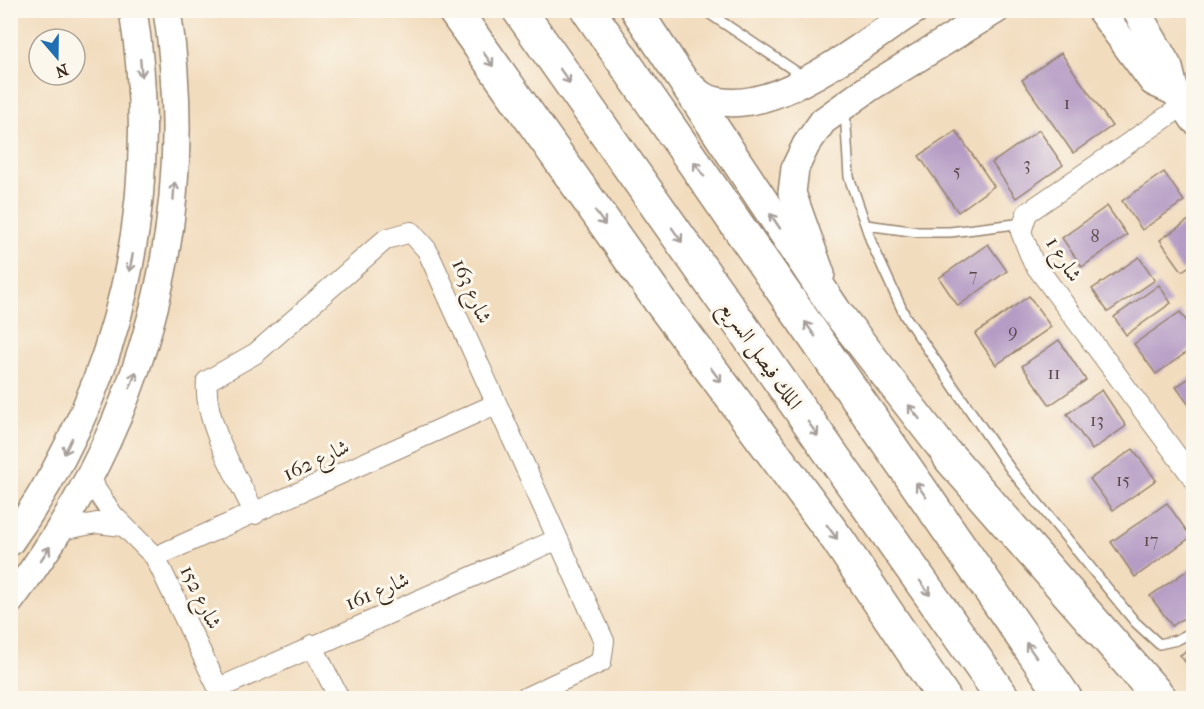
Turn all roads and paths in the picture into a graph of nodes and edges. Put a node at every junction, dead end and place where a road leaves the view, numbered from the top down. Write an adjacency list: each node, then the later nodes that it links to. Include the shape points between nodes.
1 (133, 10): 32 (street, one-way to 32, via 144,144 138,216 125,289 105,359 76,431)
2 (167, 10): 27 (street, one-way to 2, via 143,354 166,262 177,145)
3 (454, 10): 40 (highway, one-way to 40, via 660,301 838,540)
4 (509, 10): 14 (highway)
5 (519, 10): 14 (highway, الملك فيصل السريع)
6 (588, 10): 18 (highway)
7 (602, 10): 18 (highway)
8 (636, 10): 16 (main road)
9 (704, 10): 17 (lane)
10 (996, 10): 15 (street)
11 (1100, 10): 20 (street, via 1153,82)
12 (1136, 10): 20 (street, via 1169,68)
13 (913, 12): 15 (street, via 908,20 908,34 918,45); 17 (street)
14 (541, 42): 41 (highway, الملك فيصل السريع, one-way to 41)
15 (932, 48): 19 (street)
16 (680, 76): 17 (street, via 705,97 738,103 763,100); 23 (main road, one-way to 16)
17 (808, 80)
18 (653, 102): 42 (highway, one-way to 18)
19 (845, 105): 22 (lane, via 849,177); 23 (street, via 823,121 806,145 795,168 792,193 801,226)
20 (1184, 106): 21 (street, شارع 1, via 1027,213)
21 (1024, 223): 22 (lane, via 950,232); 26 (street, شارع 1, via 1021,232 1033,262)
22 (866, 225): 35 (lane, via 905,316 1019,479 1143,630 1159,644)
23 (836, 311): 25 (main road, one-way to 23)
24 (496, 404): 28 (street, شارع 162); 28 (street, شارع 163, via 427,250 411,232 386,239 256,353 207,381 205,396 211,418); 31 (street, شارع 163)
25 (950, 458): 43 (highway); 44 (highway)
26 (1191, 469)
27 (91, 476): 29 (street, شارع 152, via 104,504); 30 (street)
28 (255, 514): 33 (street, شارع 162)
29 (123, 526): 30 (street, via 97,523); 33 (street, شارع 152)
30 (60, 530): 34 (street, one-way to 30)
31 (556, 540): 36 (street, شارع 161); 39 (street, شارع 163, via 604,641 601,662)
32 (10, 542)
33 (155, 557): 37 (street, شارع 152)
34 (10, 601)
35 (1194, 631)
36 (312, 645): 37 (street, شارع 161); 38 (street)
37 (221, 693)
38 (339, 699)
39 (525, 699)
40 (944, 699)
41 (1003, 699)
42 (1065, 699)
43 (1129, 699)
44 (1160, 699)

